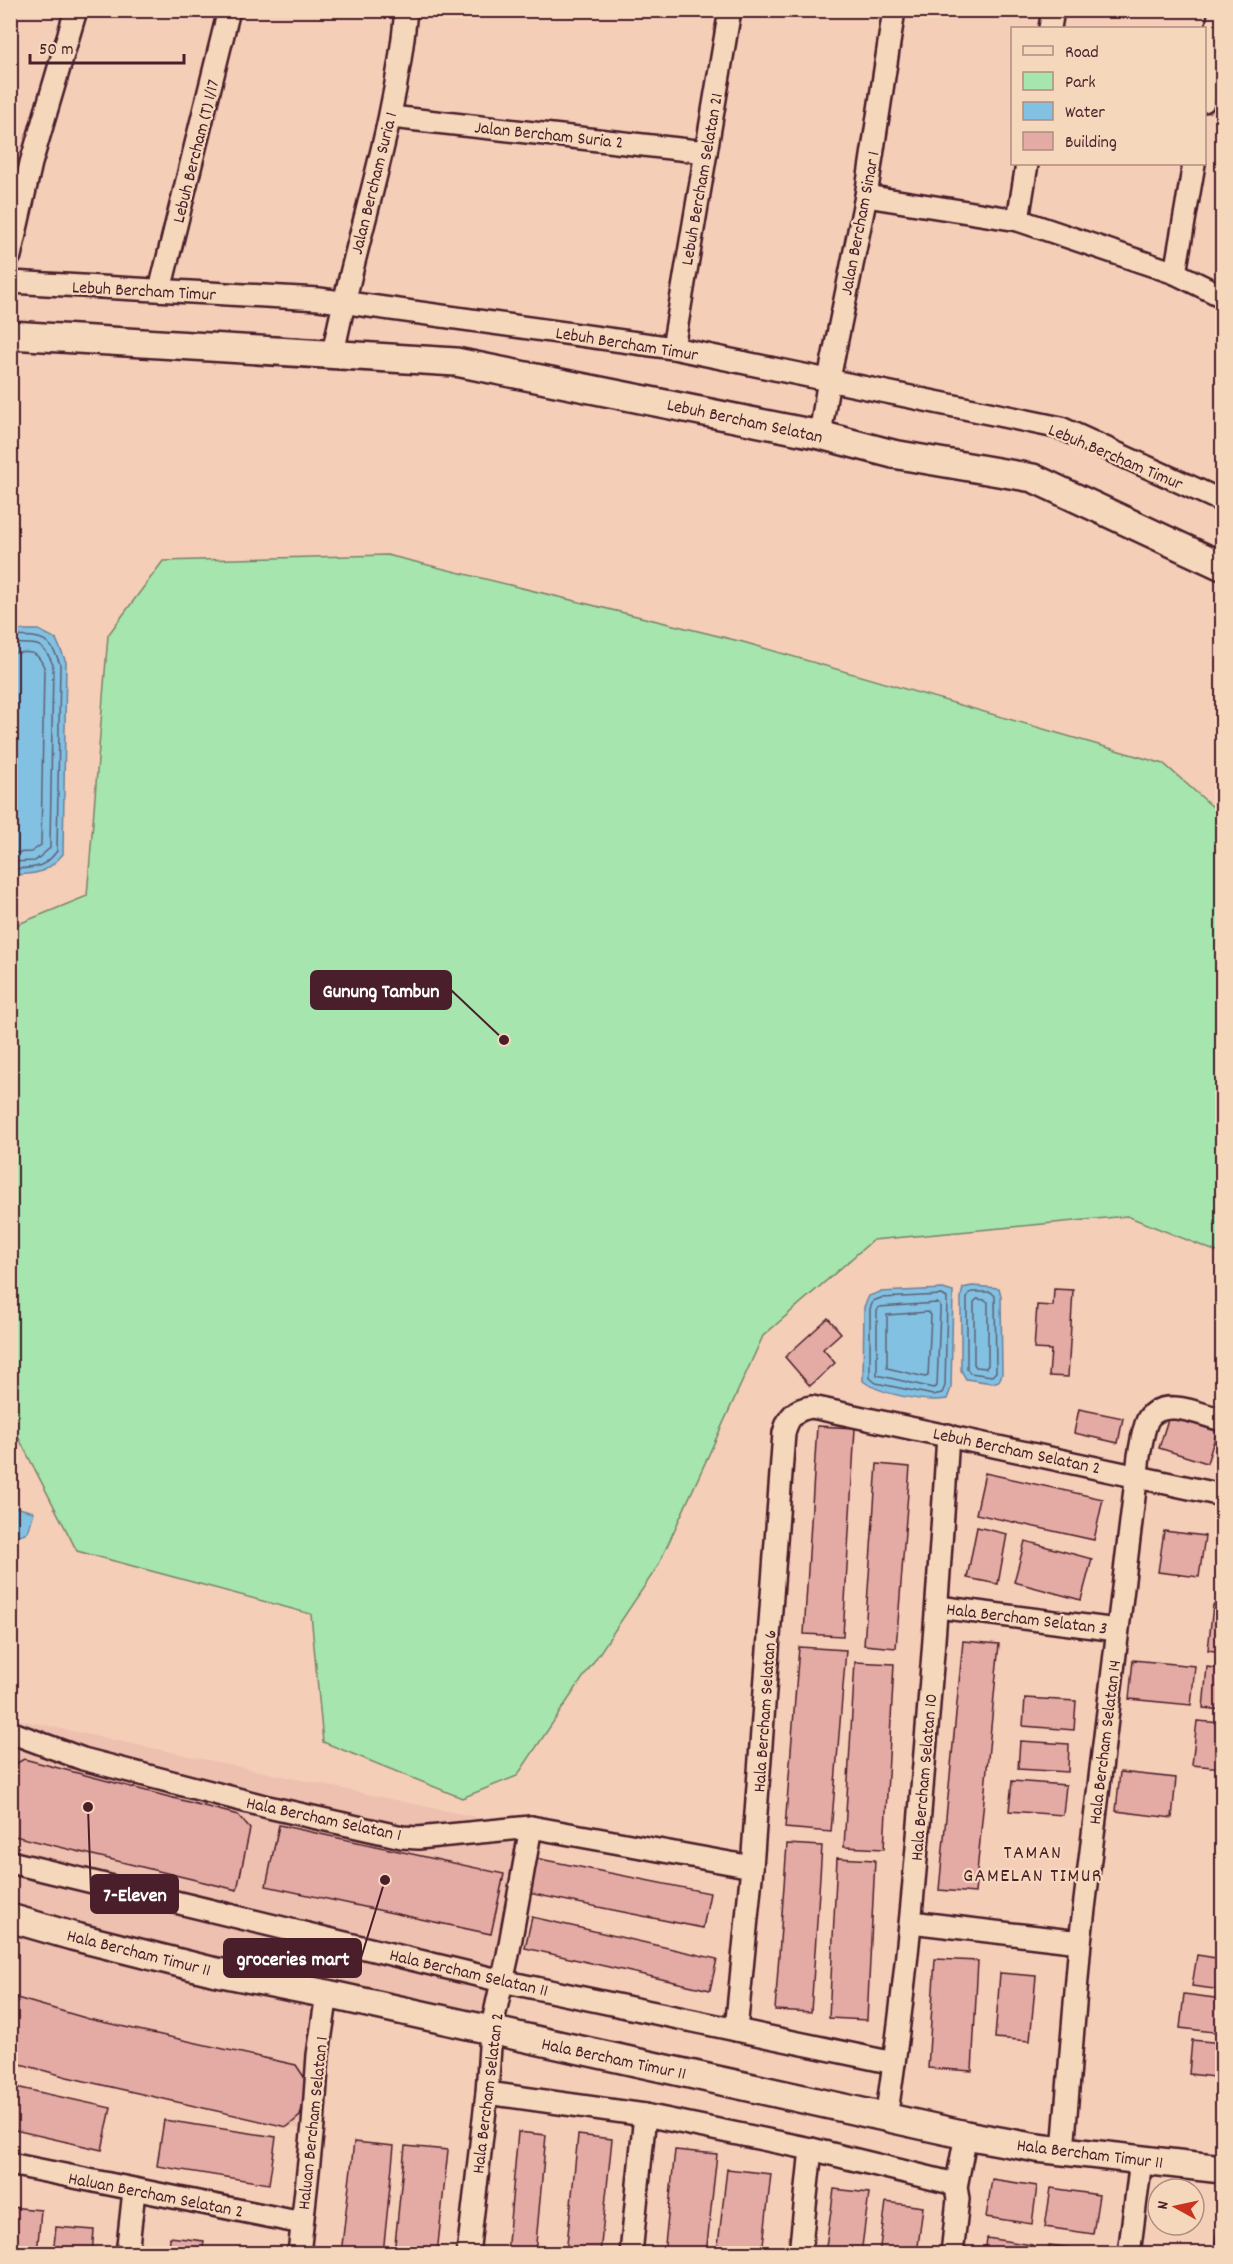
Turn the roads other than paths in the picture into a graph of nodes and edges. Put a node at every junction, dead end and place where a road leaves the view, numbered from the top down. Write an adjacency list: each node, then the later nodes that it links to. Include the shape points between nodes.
1 (76, 10): 16 (street, via 31,163)
2 (229, 10): 19 (street, Lebuh Bercham (T) 1/17)
3 (406, 10): 10 (street, Jalan Bercham Suria 1)
4 (730, 10): 11 (street, Lebuh Bercham Selatan 21)
5 (894, 10): 14 (street, Jalan Bercham Sinar 1)
6 (1053, 10): 8 (street)
7 (1220, 10): 9 (street)
8 (1050, 27)
9 (1206, 90)
10 (391, 117): 11 (street, Jalan Bercham Suria 2); 21 (street, Jalan Bercham Suria 1)
11 (706, 152): 23 (street, Lebuh Bercham Selatan 21)
12 (1028, 165): 15 (street)
13 (1194, 165): 17 (street)
14 (866, 196): 15 (street); 25 (street, Jalan Bercham Sinar 1)
15 (1018, 220): 17 (street)
16 (10, 256)
17 (1175, 273): 20 (street)
18 (10, 282): 19 (street, Lebuh Bercham Timur)
19 (160, 290): 21 (street, Lebuh Bercham Timur)
20 (1222, 296)
21 (343, 302): 23 (street, Lebuh Bercham Timur); 24 (street, Jalan Bercham Suria 1)
22 (10, 334): 24 (street, Lebuh Bercham Selatan)
23 (673, 348): 25 (street, Lebuh Bercham Timur)
24 (333, 354): 26 (street, Lebuh Bercham Selatan, via 456,362)
25 (829, 379): 26 (street, Jalan Bercham Sinar 1); 27 (street, Lebuh Bercham Timur, via 1061,428)
26 (820, 435): 28 (street, Lebuh Bercham Selatan, via 893,454 1033,478)
27 (1222, 501)
28 (1222, 566)
29 (812, 1407): 31 (street, Lebuh Bercham Selatan 2); 39 (street, Hala Bercham Selatan 6, via 793,1414 784,1433)
30 (1222, 1420): 32 (street, Hala Bercham Selatan 14, via 1173,1407 1160,1410 1148,1419)
31 (948, 1435): 32 (street, Lebuh Bercham Selatan 2); 34 (street, Hala Bercham Selatan 10)
32 (1137, 1477): 33 (street, Lebuh Bercham Selatan 2); 35 (street, Hala Bercham Selatan 14)
33 (1222, 1495)
34 (938, 1607): 35 (street, Hala Bercham Selatan 3); 41 (street, Hala Bercham Selatan 10)
35 (1117, 1630): 42 (street, Hala Bercham Selatan 14)
36 (10, 1732): 37 (street, Hala Bercham Selatan 1, via 83,1759 402,1837)
37 (531, 1827): 39 (street, Hala Bercham Selatan 1); 43 (street, Hala Bercham Selatan 2)
38 (10, 1862): 43 (street, Hala Bercham Selatan 11)
39 (752, 1867): 45 (street, Hala Bercham Selatan 6)
40 (10, 1918): 44 (street, Hala Bercham Timur 11, via 148,1956)
41 (911, 1922): 42 (street); 47 (street, Hala Bercham Selatan 10)
42 (1080, 1942): 53 (street, Hala Bercham Selatan 14)
43 (502, 1981): 45 (street, Hala Bercham Selatan 11); 46 (street, Hala Bercham Selatan 2)
44 (327, 1994): 46 (street, Hala Bercham Timur 11); 59 (street, Haluan Bercham Selatan 1)
45 (736, 2030): 47 (street, Hala Bercham Selatan 11)
46 (491, 2031): 48 (street, Hala Bercham Selatan 2); 50 (street, Hala Bercham Timur 11)
47 (894, 2063): 50 (street, Hala Bercham Selatan 10)
48 (487, 2093): 49 (street); 62 (street, Hala Bercham Selatan 2)
49 (645, 2115): 52 (street); 63 (street)
50 (886, 2118): 51 (street, Hala Bercham Timur 11)
51 (966, 2135): 53 (street, Hala Bercham Timur 11); 58 (street)
52 (811, 2149): 58 (street, via 936,2179); 64 (street)
53 (1063, 2151): 54 (street, Hala Bercham Timur 11)
54 (1141, 2160): 56 (street, Hala Bercham Timur 11); 66 (street)
55 (10, 2164): 57 (street, Haluan Bercham Selatan 2)
56 (1222, 2169)
57 (134, 2191): 59 (street, Haluan Bercham Selatan 2); 60 (street)
58 (957, 2193): 65 (street)
59 (302, 2223): 61 (street, Haluan Bercham Selatan 1)
60 (127, 2253)
61 (299, 2253)
62 (468, 2253)
63 (631, 2253)
64 (800, 2253)
65 (952, 2253)
66 (1129, 2253)

